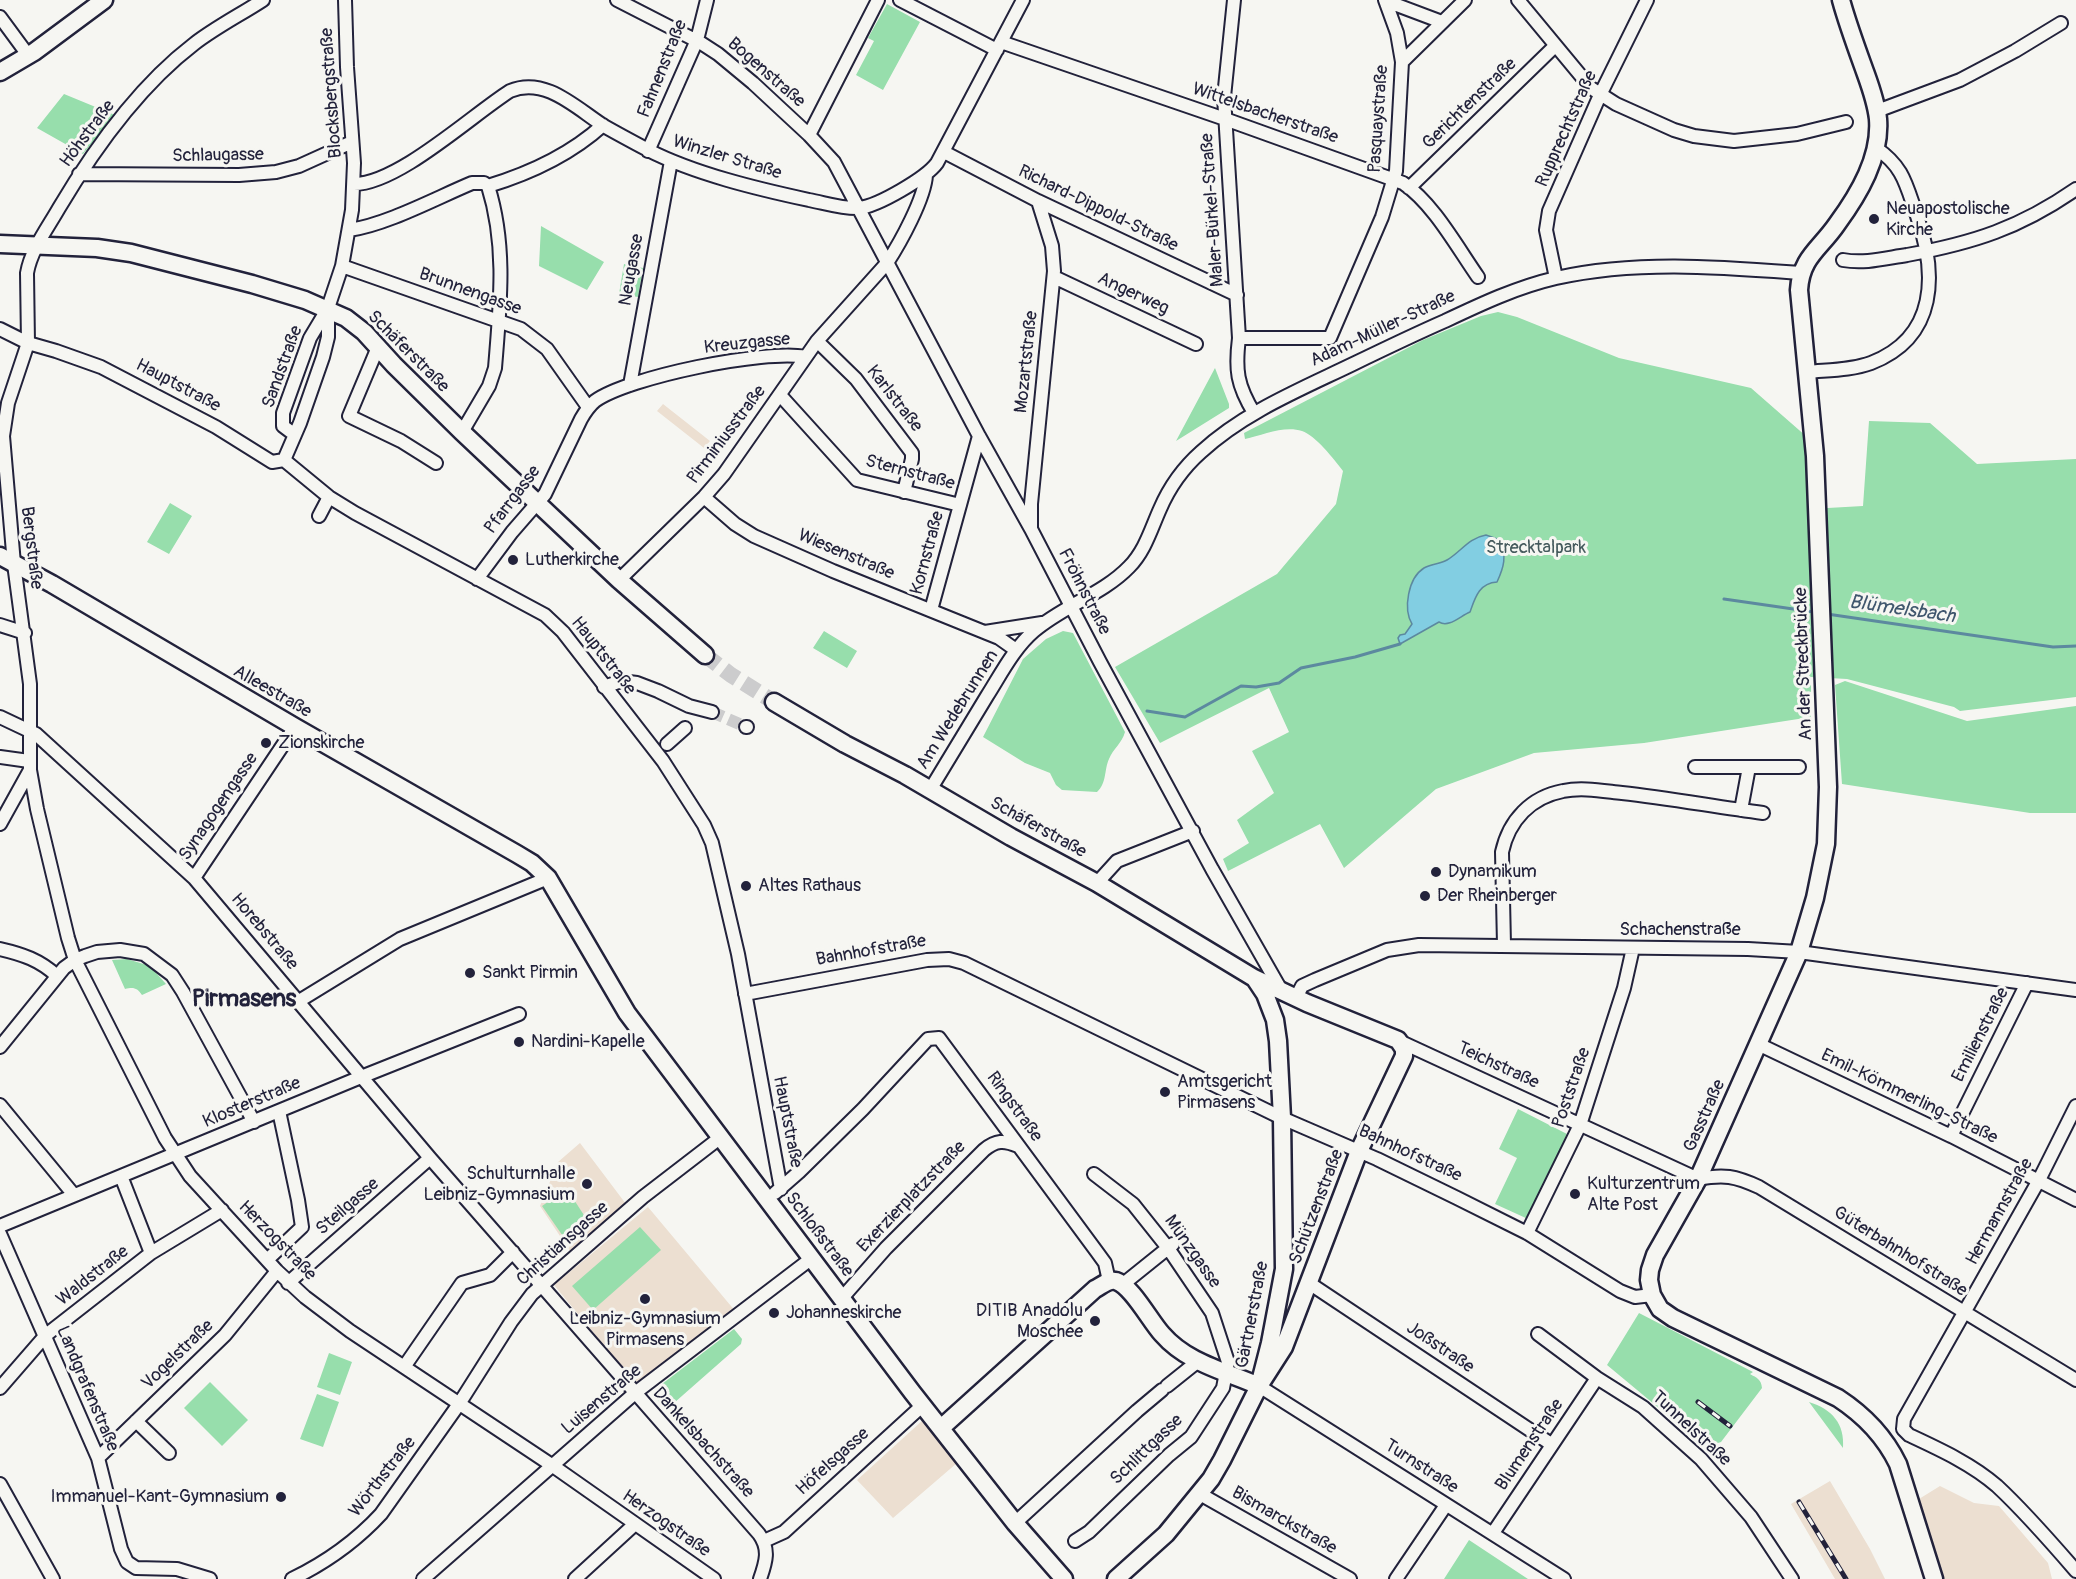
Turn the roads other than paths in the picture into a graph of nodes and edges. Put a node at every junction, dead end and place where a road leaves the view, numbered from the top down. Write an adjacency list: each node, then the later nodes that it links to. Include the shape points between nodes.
1 (104, 0): 21 (main road)
2 (264, 0): 35 (street, Höhstraße, via 204,36 168,67 103,140)
3 (345, 0): 30 (street, Blocksbergstraße)
4 (617, 0): 18 (street, Bogenstraße)
5 (707, 0): 18 (street, Fahnenstraße)
6 (878, 0): 29 (street)
7 (900, 0): 19 (street, Wittelsbacherstraße)
8 (1023, 0): 19 (street, Winzler Straße)
9 (1234, 0): 26 (street, Maler-Bürkel-Straße)
10 (1386, 0): 16 (street); 22 (street, Pasquaystraße)
11 (1465, 0): 16 (street)
12 (1518, 0): 20 (street)
13 (1647, 0): 24 (street, Rupprechtstraße)
14 (1841, 0): 25 (main road)
15 (0, 17): 21 (street)
16 (1442, 22): 22 (street)
17 (2061, 23): 25 (street, via 1960,80)
18 (697, 40): 29 (street, Bogenstraße, via 753,83); 32 (street, Fahnenstraße)
19 (999, 46): 26 (street, Wittelsbacherstraße); 33 (street, Winzler Straße)
20 (1555, 46): 24 (street); 40 (street, Gerichtenstraße)
21 (28, 55): 23 (main road)
22 (1402, 62): 37 (street, Pasquaystraße)
23 (0, 72)
24 (1600, 95): 27 (street, via 1674,130 1716,140 1777,137); 54 (street, Rupprechtstraße, via 1547,220)
25 (1877, 111): 31 (main road)
26 (1225, 119): 37 (street, Wittelsbacherstraße); 55 (street, Maler-Bürkel-Straße)
27 (1846, 122)
28 (603, 125): 32 (street, Winzler Straße); 38 (street, Winzler Straße, via 552,92 536,87 517,88 407,164 378,179); 39 (street, via 587,140 540,167)
29 (809, 135): 43 (street, Bogenstraße, via 834,162)
30 (352, 142): 35 (street, Schlaugasse, via 276,172 229,176); 38 (street, Blocksbergstraße)
31 (1876, 148): 47 (street, via 1902,175); 51 (main road, via 1847,210)
32 (648, 150): 34 (street, Winzler Straße)
33 (944, 152): 36 (street, Winzler Straße); 42 (street, Richard-Dippold-Straße)
34 (671, 161): 43 (street, Winzler Straße, via 781,194); 66 (street, Neugasse)
35 (79, 174): 46 (street, Höhstraße)
36 (926, 175): 43 (street, Winzler Straße, via 883,199); 49 (street, Kreuzgasse, via 924,190)
37 (1394, 179): 40 (street, Wittelsbacherstraße); 59 (street, Pasquaystraße, via 1382,217 1330,338)
38 (354, 184): 44 (street, Sandstraße)
39 (488, 186): 44 (street, via 472,183 379,223); 57 (street, via 500,238)
40 (1409, 188): 53 (street, Wittelsbacherstraße, via 1437,219)
41 (2076, 189): 47 (street, via 2004,230)
42 (1038, 201): 52 (street, Mozartstraße, via 1052,246); 55 (street, Richard-Dippold-Straße)
43 (859, 207): 49 (street, Fröhnstraße)
44 (349, 230): 50 (street, Sandstraße)
45 (0, 244): 46 (main road, Schäferstraße)
46 (37, 245): 56 (main road, Schäferstraße, via 98,248 151,257); 61 (street, Höhstraße, via 27,273)
47 (1928, 251): 48 (street, via 1858,262); 65 (street, via 1927,300 1920,321 1906,340 1870,363)
48 (1843, 260)
49 (887, 263): 60 (street, Kreuzgasse); 72 (street, Fröhnstraße)
50 (342, 266): 56 (street, Sandstraße); 57 (street, Brunnengasse)
51 (1800, 273): 54 (street, Adam-Müller-Straße, via 1623,268); 65 (main road, via 1799,299)
52 (1054, 277): 62 (street, Angerweg); 81 (street, Mozartstraße)
53 (1478, 277)
54 (1556, 278): 69 (street, Adam-Müller-Straße, via 1494,298)
55 (1237, 295): 59 (street, Maler-Bürkel-Straße)
56 (328, 308): 63 (main road, Schäferstraße, via 357,326); 71 (street, Sandstraße, via 326,347); 71 (street, Sandstraße, via 310,338 283,413 283,426)
57 (499, 321): 68 (street, Brunnengasse, via 520,329 547,349); 70 (street, via 493,376)
58 (0, 329): 61 (street, Hauptstraße)
59 (1239, 338): 69 (street, Maler-Bürkel-Straße, via 1238,378)
60 (817, 341): 64 (street, Kreuzgasse); 75 (street, Karlstraße, via 856,379 912,453)
61 (28, 343): 73 (street, Hauptstraße, via 101,367 216,427 273,462); 82 (street, Bergstraße, via 8,403 3,436)
62 (1196, 344)
63 (378, 347): 70 (main road, Schäferstraße); 74 (street, via 349,416)
64 (805, 357): 66 (street, Kreuzgasse, via 783,354 706,365); 67 (street, Pirminiusstraße)
65 (1808, 372): 118 (main road, An der Streckbrücke, via 1828,787 1823,862)
66 (630, 385): 68 (street, Kreuzgasse)
67 (780, 395): 75 (street, Sternstraße, via 851,475 862,482); 77 (street, Pirminiusstraße)
68 (588, 407): 78 (street, Pfarrgasse)
69 (1254, 413): 85 (street, Adam-Müller-Straße, via 1214,441 1184,470 1130,566)
70 (462, 432): 78 (main road, Schäferstraße)
71 (295, 435): 73 (street, Sandstraße)
72 (979, 436): 79 (street, Kornstraße); 81 (street, Fröhnstraße)
73 (284, 460): 76 (street, Hauptstraße)
74 (436, 463)
75 (904, 492): 79 (street, Sternstraße)
76 (329, 497): 80 (street); 83 (street, Hauptstraße)
77 (704, 497): 84 (street, Pirminiusstraße); 86 (street, Wiesenstraße, via 754,536)
78 (538, 504): 83 (street, Pfarrgasse); 84 (main road, Schäferstraße)
79 (960, 505): 86 (street, Kornstraße)
80 (319, 516)
81 (1031, 529): 85 (street, Fröhnstraße)
82 (7, 560): 90 (street, Bergstraße); 98 (main road, Alleestraße)
83 (477, 579): 93 (street, Hauptstraße, via 545,615 563,632)
84 (620, 580): 92 (main road, Schäferstraße)
85 (1071, 606): 87 (street); 110 (street, Fröhnstraße)
86 (931, 610): 89 (street, Wiesenstraße)
87 (1043, 623): 89 (street); 91 (street)
88 (0, 625): 90 (street)
89 (983, 632): 91 (street, Wiesenstraße)
90 (25, 633): 99 (street, Bergstraße)
91 (1016, 650): 106 (street, Am Wedebrunnen)
92 (705, 656)
93 (604, 687): 97 (street, via 621,681 637,683); 124 (street, Hauptstraße, via 663,761 704,825 717,858)
94 (774, 702): 106 (main road, Schäferstraße)
95 (712, 712): 97 (street)
96 (0, 717): 99 (street, Horebstraße)
97 (692, 719): 100 (street)
98 (295, 728): 111 (street, Synagogengasse); 112 (main road, Alleestraße, via 517,854)
99 (29, 730): 102 (street, Bergstraße); 111 (street, Horebstraße)
100 (667, 744)
101 (0, 758): 102 (street)
102 (29, 765): 109 (street); 119 (street, Herzogstraße)
103 (1695, 767): 104 (street)
104 (1749, 767): 105 (street); 107 (street)
105 (1799, 767)
106 (930, 790): 113 (main road, Schäferstraße)
107 (1741, 810): 108 (street); 115 (street, via 1586,790 1564,790 1538,800 1520,814 1504,840)
108 (1763, 813)
109 (0, 824)
110 (1193, 831): 113 (street, via 1117,861); 125 (street, Fröhnstraße)
111 (194, 878): 126 (street, Horebstraße)
112 (548, 878): 114 (main road, Alleestraße); 126 (street, via 400,939)
113 (1097, 883): 121 (main road, Schäferstraße)
114 (562, 901): 140 (main road, Schloßstraße, via 627,1014)
115 (1504, 945): 116 (street, Schachenstraße); 125 (street, Schachenstraße, via 1397,947 1302,986)
116 (1633, 948): 118 (street, Schachenstraße); 138 (street, Poststraße)
117 (0, 949): 120 (street, via 31,958)
118 (1799, 952): 122 (street, Schachenstraße); 130 (main road, Gasstraße)
119 (75, 960): 120 (street); 137 (street, via 97,952 120,950 144,954 172,975); 143 (street, Herzogstraße)
120 (57, 976): 131 (street)
121 (1254, 978): 125 (main road, Schäferstraße); 128 (main road, Gärtnerstraße, via 1265,993)
122 (2027, 983): 123 (street, Schachenstraße); 139 (street, Emilienstraße)
123 (2076, 990)
124 (745, 994): 136 (street, Bahnhofstraße, via 927,960 954,959); 149 (street, Hauptstraße)
125 (1294, 997): 128 (main road); 129 (main road, Teichstraße)
126 (299, 1001): 132 (street, Horebstraße)
127 (519, 1014): 132 (street, Klosterstraße)
128 (1275, 1020): 136 (main road, Gärtnerstraße)
129 (1398, 1040): 138 (street, Teichstraße); 142 (main road, Schützenstraße, via 1404,1056)
130 (1758, 1044): 139 (street, Emil-Kömmerling-Straße); 147 (main road, Gasstraße)
131 (0, 1047)
132 (361, 1077): 135 (street, Klosterstraße); 144 (street, Horebstraße)
133 (0, 1105): 150 (street)
134 (2076, 1106): 148 (street, Hermannstraße)
135 (279, 1111): 137 (street, Klosterstraße); 161 (street, via 302,1227)
136 (1282, 1118): 142 (street, Bahnhofstraße); 177 (main road, Gärtnerstraße, via 1284,1269)
137 (254, 1122): 143 (street, Klosterstraße)
138 (1580, 1125): 147 (street, Teichstraße); 155 (street, Poststraße)
139 (1951, 1136): 148 (street, Emil-Kömmerling-Straße)
140 (720, 1137): 151 (main road, Schloßstraße); 166 (street, Christiansgasse)
141 (1018, 1146): 149 (street, Ringstraße, via 939,1038 933,1037); 164 (street, Ringstraße); 168 (street, Exerzierplatzstraße, via 997,1141 984,1150)
142 (1359, 1151): 155 (street, Bahnhofstraße); 165 (main road, Schützenstraße)
143 (175, 1155): 146 (street, Klosterstraße); 153 (street, Herzogstraße)
144 (430, 1158): 158 (street, Horebstraße); 163 (street, Steilgasse)
145 (1094, 1174): 157 (street, Münzgasse, via 1133,1203)
146 (121, 1176): 150 (street, Klosterstraße); 159 (street)
147 (1698, 1179): 167 (main road, Gasstraße, via 1655,1256 1649,1280); 169 (street, Güterbahnhofstraße, via 1730,1176 1759,1187)
148 (2039, 1180): 152 (street, Emil-Kömmerling-Straße); 169 (street, Hermannstraße)
149 (781, 1189): 151 (street, Hauptstraße)
150 (75, 1195): 154 (street, Klosterstraße)
151 (767, 1198): 160 (main road, Schloßstraße)
152 (2076, 1200)
153 (222, 1210): 159 (street, Waldstraße); 161 (street, Herzogstraße)
154 (0, 1226)
155 (1527, 1233): 167 (street, Bahnhofstraße, via 1620,1291 1635,1296)
156 (0, 1234): 171 (street, Landgrafenstraße)
157 (1172, 1245): 164 (street); 174 (street, Münzgasse, via 1212,1313 1228,1362)
158 (513, 1252): 166 (street, Horebstraße); 173 (street, via 490,1275 462,1282)
159 (152, 1253): 171 (street, Waldstraße)
160 (812, 1258): 168 (main road, Schloßstraße); 179 (street, Luisenstraße)
161 (267, 1260): 162 (street, Herzogstraße)
162 (277, 1271): 163 (street, Herzogstraße); 182 (street, Vogelstraße, via 225,1335)
163 (288, 1283): 173 (street, Herzogstraße)
164 (1116, 1283): 172 (main road, Ringstraße, via 1133,1295 1171,1345); 183 (main road, via 1095,1289)
165 (1309, 1283): 177 (main road, Schützenstraße, via 1284,1347); 184 (street, Joßstraße)
166 (542, 1284): 179 (street, Dankelsbachstraße); 180 (street, Christiansgasse, via 524,1303)
167 (1652, 1295): 197 (main road, via 1660,1309 1687,1326 1814,1385 1866,1419 1898,1464)
168 (842, 1298): 181 (main road, Schloßstraße)
169 (1964, 1313): 176 (street, Güterbahnhofstraße); 196 (street, Hermannstraße, via 1904,1419 1903,1429 1995,1485)
170 (1538, 1334): 175 (street, Tunnelstraße)
171 (46, 1335): 178 (street, Waldstraße); 186 (street, Landgrafenstraße)
172 (1197, 1362): 174 (main road, Ringstraße); 191 (street, via 1111,1434)
173 (404, 1367): 180 (street, Herzogstraße)
174 (1227, 1372): 177 (main road, Ringstraße); 194 (street, Schlittgasse, via 1223,1388 1191,1437)
175 (1597, 1378): 184 (street, Blumenstraße); 210 (street, Tunnelstraße, via 1642,1407 1701,1459 1750,1517)
176 (2076, 1380)
177 (1259, 1386): 189 (main road, Gärtnerstraße, via 1222,1460); 190 (street, Turnstraße)
178 (0, 1388)
179 (635, 1393): 187 (street, Luisenstraße); 195 (street, Dankelsbachstraße)
180 (459, 1404): 187 (street, Herzogstraße); 200 (street, Wörthstraße, via 374,1522)
181 (923, 1405): 183 (main road, Schloßstraße); 195 (street, Höfelsgasse, via 783,1532)
182 (136, 1421): 185 (street); 186 (street, Vogelstraße)
183 (941, 1428): 191 (main road, Schloßstraße)
184 (1551, 1444): 193 (street, Blumenstraße)
185 (169, 1453)
186 (98, 1458): 199 (street, Landgrafenstraße, via 127,1562 136,1568 177,1569)
187 (553, 1466): 192 (street, Herzogstraße); 201 (street, Luisenstraße)
188 (0, 1484): 198 (street)
189 (1200, 1494): 206 (main road, Gärtnerstraße, via 1166,1534); 207 (street, Bismarckstraße)
190 (1446, 1505): 193 (street, Turnstraße); 208 (street)
191 (1015, 1523): 205 (main road, Schloßstraße)
192 (635, 1524): 202 (street); 203 (street, Herzogstraße)
193 (1493, 1533): 209 (street, Turnstraße)
194 (1078, 1539)
195 (765, 1541): 204 (street, via 767,1552)
196 (2074, 1564)
197 (1933, 1576)
198 (53, 1579)
199 (210, 1579)
200 (292, 1579)
201 (423, 1579)
202 (575, 1579)
203 (714, 1579)
204 (760, 1579)
205 (1064, 1579)
206 (1116, 1579)
207 (1350, 1579)
208 (1396, 1579)
209 (1564, 1579)
210 (1792, 1579)

